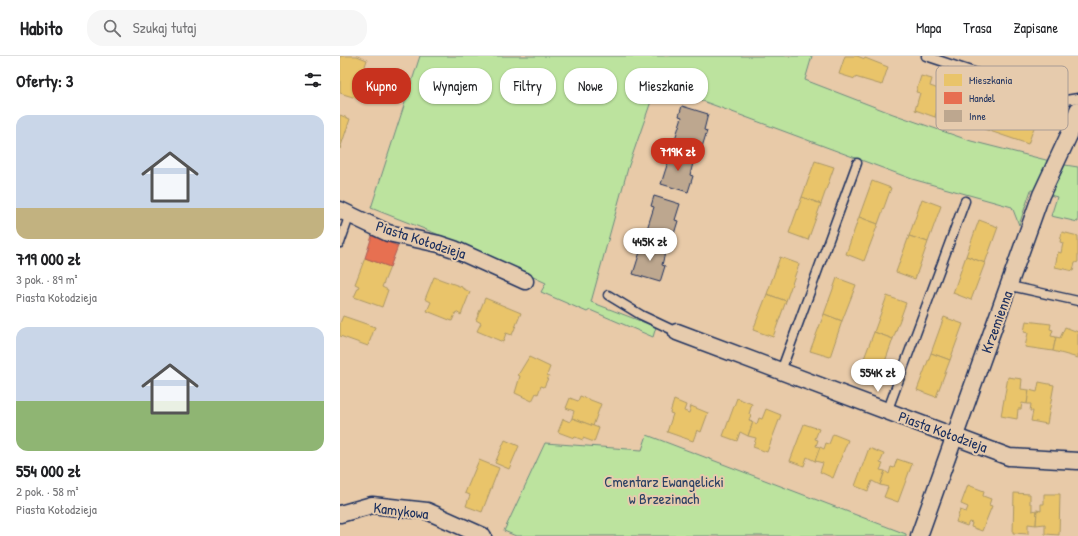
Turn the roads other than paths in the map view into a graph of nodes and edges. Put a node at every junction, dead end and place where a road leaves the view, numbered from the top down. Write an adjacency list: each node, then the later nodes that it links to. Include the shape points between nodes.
1 (926, 56): 2 (lane)
2 (956, 66)
3 (1078, 110): 9 (street, Krzemienna, via 1069,136 1041,195)
4 (857, 163): 13 (lane)
5 (965, 200): 14 (lane)
6 (345, 212): 7 (lane); 8 (street, Piasta Kołodzieja, via 388,233 454,249)
7 (340, 243)
8 (525, 281)
9 (1010, 286): 11 (lane); 15 (street, Krzemienna)
10 (608, 295): 12 (lane, via 641,315)
11 (1078, 301)
12 (677, 332): 13 (street, Piasta Kołodzieja)
13 (781, 371): 14 (street, Piasta Kołodzieja)
14 (887, 412): 15 (street, Piasta Kołodzieja)
15 (956, 437): 16 (street, Piasta Kołodzieja, via 1010,457); 19 (street, Krzemienna)
16 (1078, 461)
17 (340, 514): 18 (street, Kamykowa, via 372,505 426,511)
18 (483, 536)
19 (919, 536)

